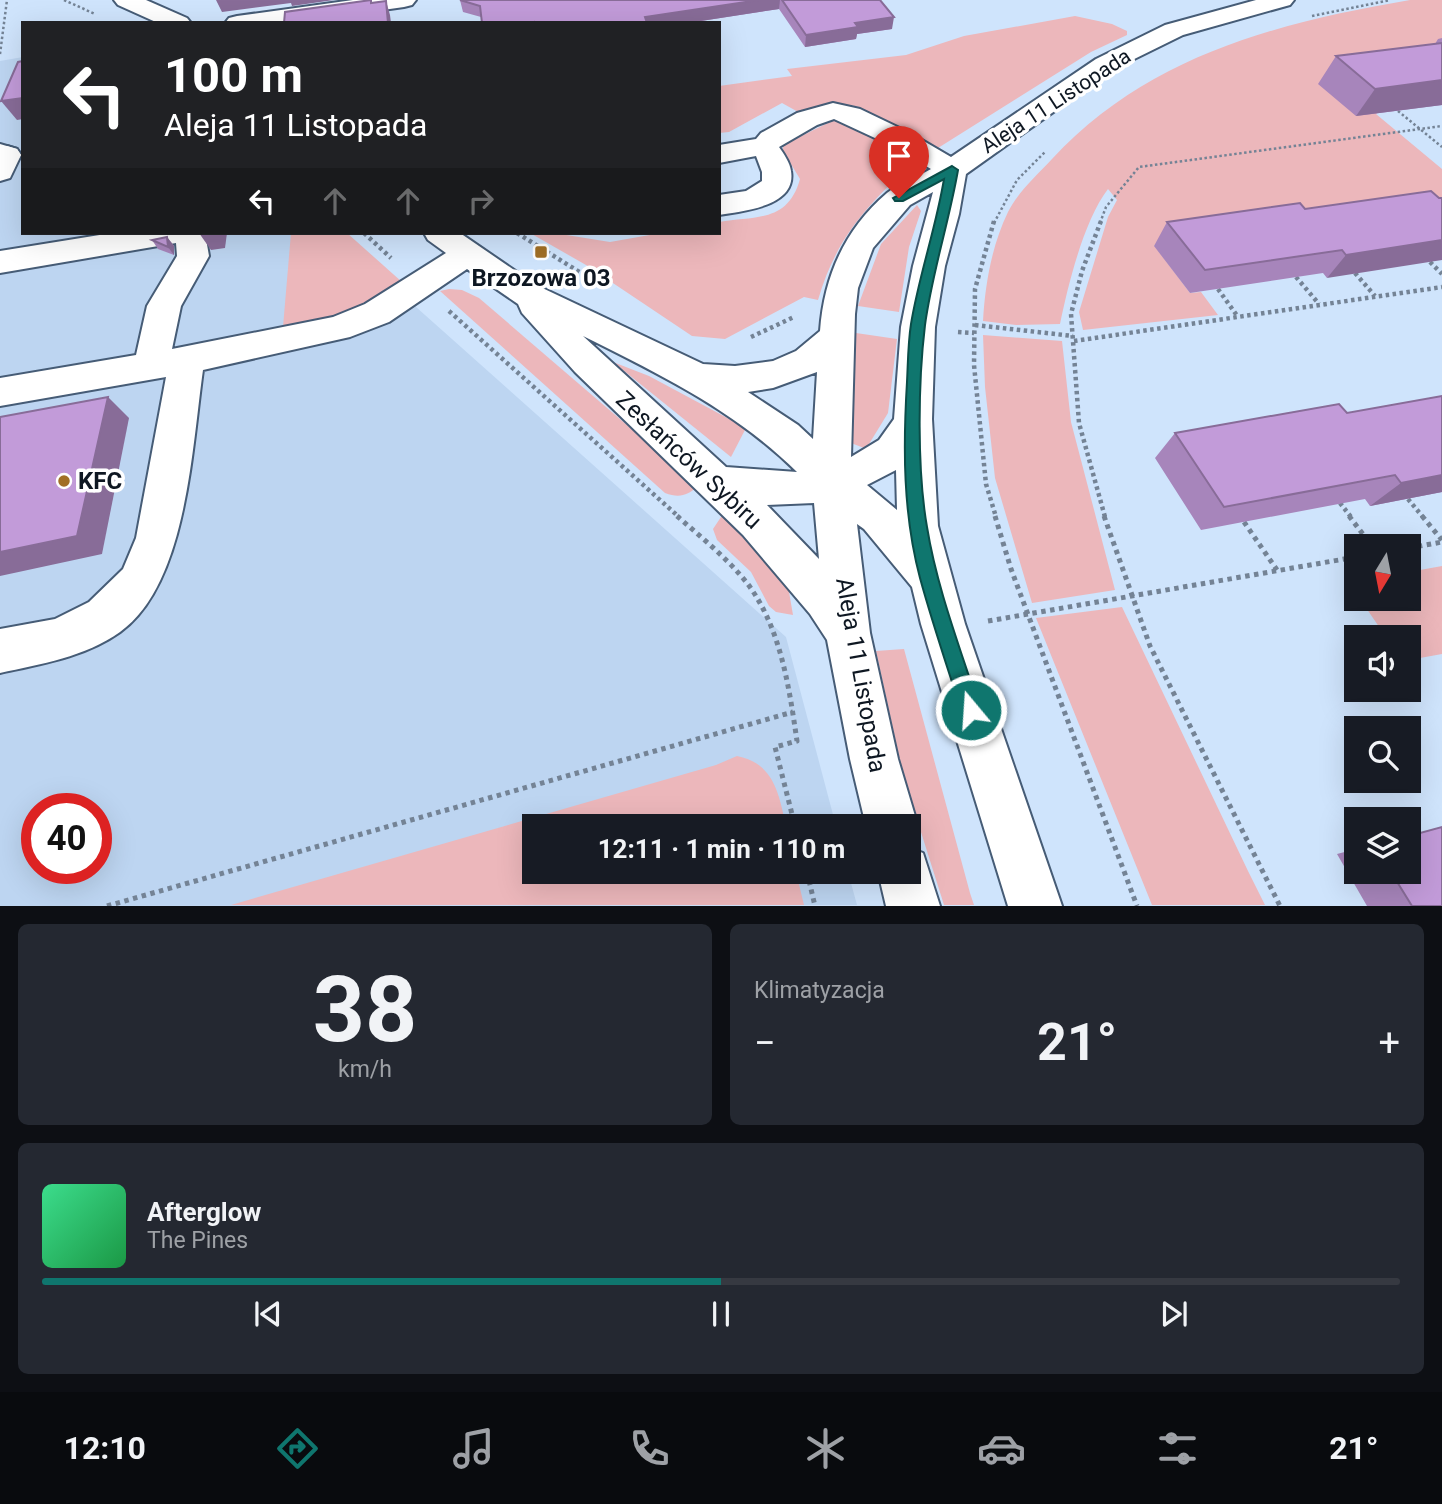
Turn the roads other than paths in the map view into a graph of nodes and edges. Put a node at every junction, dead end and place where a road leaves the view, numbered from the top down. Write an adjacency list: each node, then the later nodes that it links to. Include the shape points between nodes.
1 (126, 0): 4 (street)
2 (404, 0): 5 (street)
3 (1291, 9): 8 (street, Aleja 11 Listopada, via 1174,30 1105,64)
4 (173, 21)
5 (252, 21)
6 (765, 146): 7 (street); 8 (street, via 820,113 843,112); 9 (street, via 777,169 775,184 753,200)
7 (721, 154)
8 (952, 170): 16 (street, Aleja 11 Listopada, via 899,198 858,245 842,288); 20 (street, via 918,327)
9 (721, 205)
10 (162, 235): 14 (street)
11 (190, 235): 17 (street, via 193,256 164,306)
12 (442, 235): 13 (street, Zesłańców Sybiru)
13 (467, 254): 15 (street, Zesłańców Sybiru); 17 (street, via 376,313 338,328)
14 (0, 262)
15 (524, 293): 18 (street, Zesłańców Sybiru); 22 (street, Zesłańców Sybiru, via 591,369)
16 (835, 336): 18 (street, Zesłańców Sybiru, via 814,359 773,374 738,380); 21 (street, Aleja 11 Listopada)
17 (169, 363): 19 (street); 25 (street, via 156,538 139,582 105,617 60,639)
18 (698, 377): 21 (street, Zesłańców Sybiru, via 785,436)
19 (0, 392)
20 (913, 419): 21 (street, via 904,438 877,465); 23 (street, via 918,526)
21 (832, 481): 22 (street, via 804,488); 23 (street, Zesłańców Sybiru, via 878,517); 24 (street, Aleja 11 Listopada)
22 (718, 483): 24 (street, Zesłańców Sybiru, via 804,570)
23 (929, 577): 29 (street)
24 (848, 633): 26 (street, Aleja 11 Listopada)
25 (0, 651)
26 (889, 814)
27 (907, 884): 28 (street)
28 (913, 905)
29 (1035, 905)

